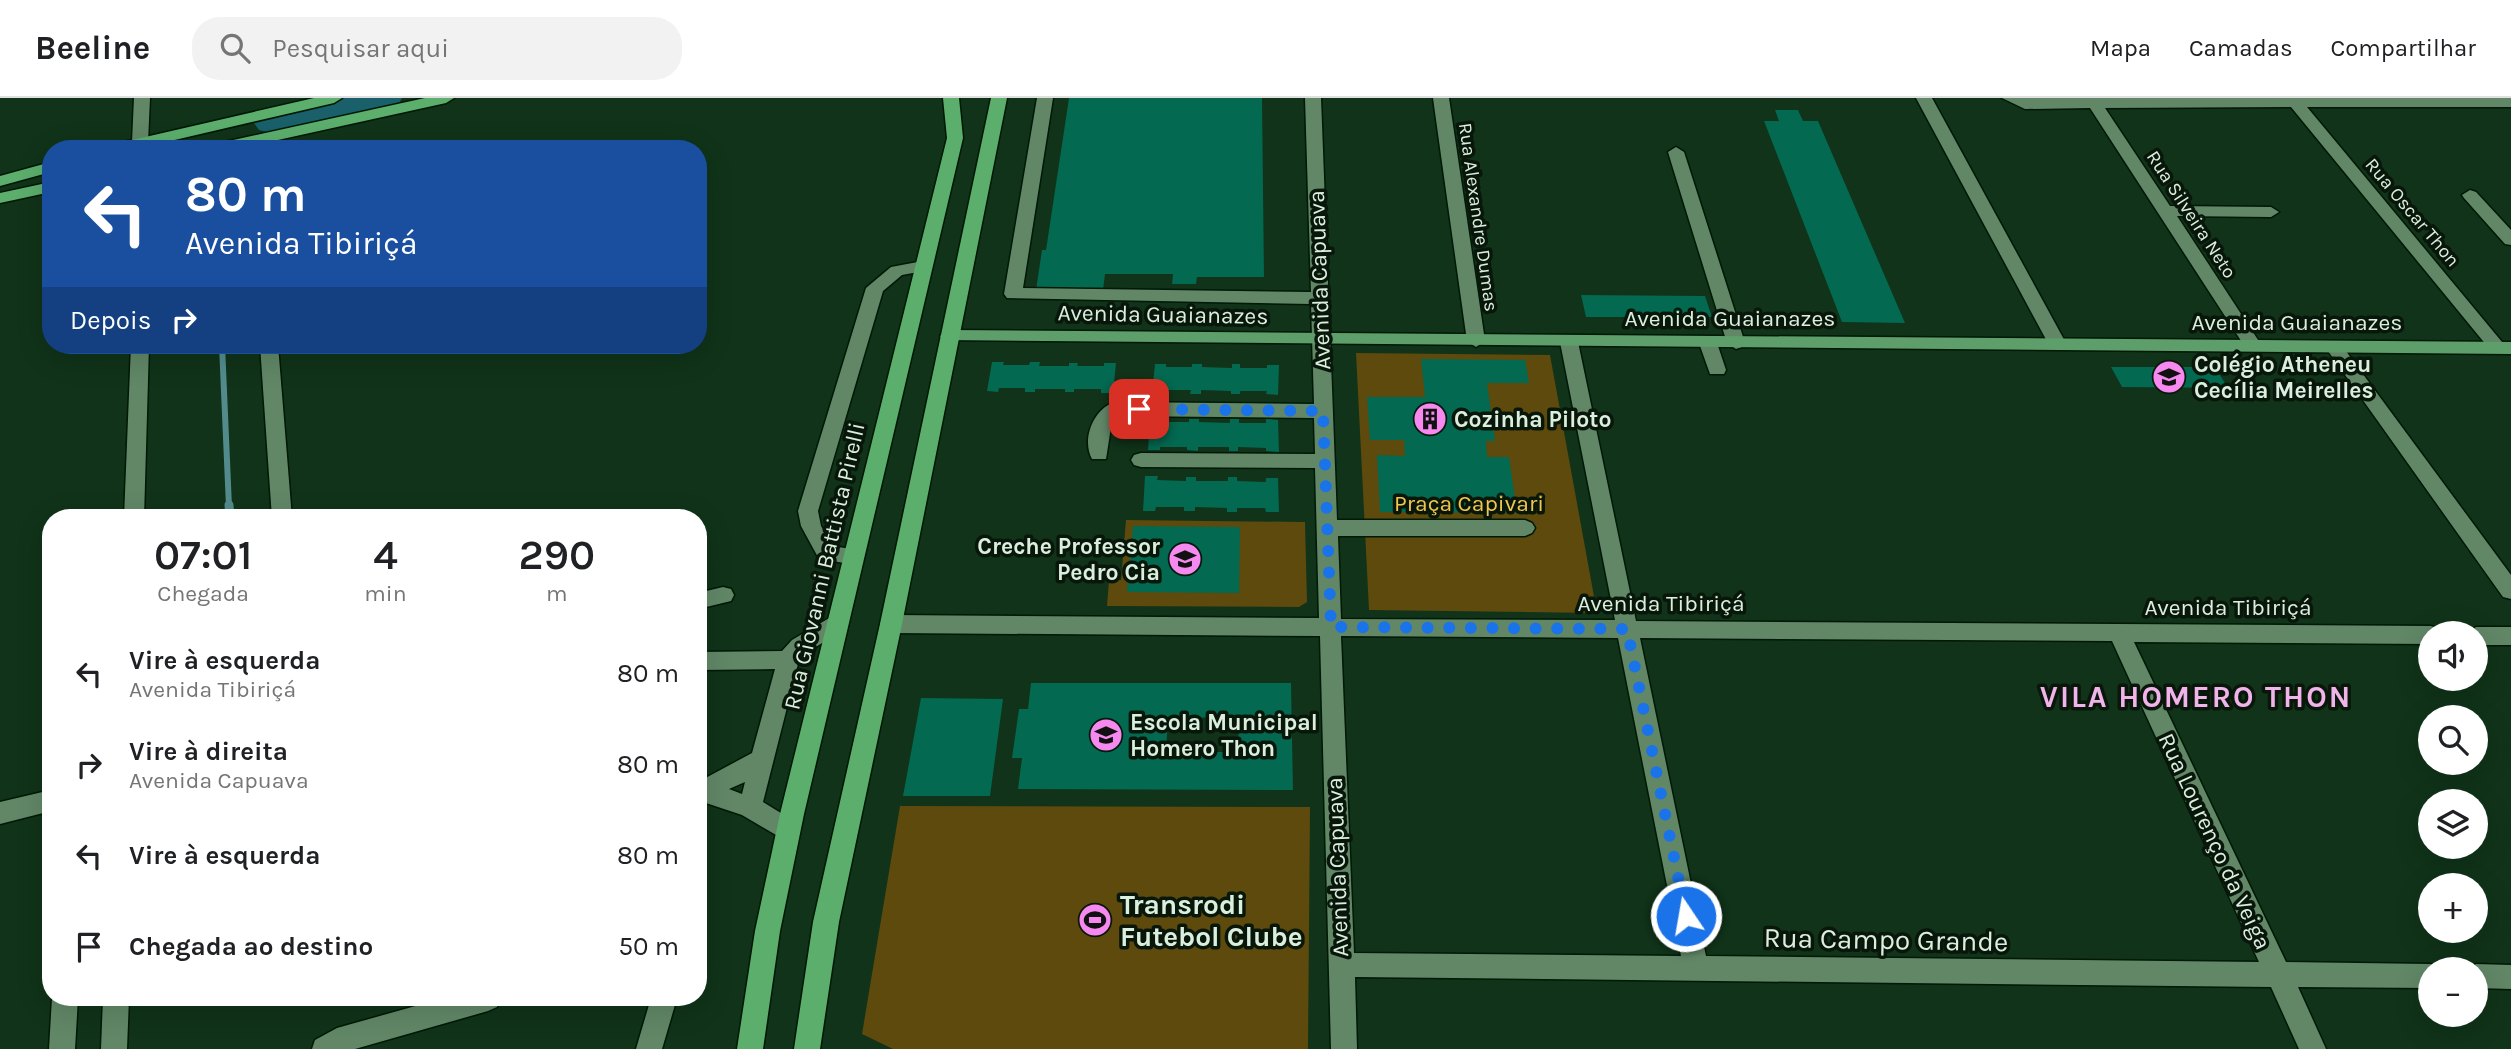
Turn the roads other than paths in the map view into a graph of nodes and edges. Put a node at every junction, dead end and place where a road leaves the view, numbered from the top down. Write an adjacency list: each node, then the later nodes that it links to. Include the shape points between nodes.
1 (142, 98): 14 (street)
2 (334, 98): 15 (highway)
3 (446, 98): 16 (highway)
4 (951, 98): 26 (highway, Rua Giovanni Battista Pirelli, via 955,138)
5 (999, 98): 28 (highway)
6 (1045, 98): 27 (street, via 1013,294)
7 (1313, 98): 27 (street, Avenida Capuava)
8 (1441, 98): 30 (street, Rua Alexandre Dumas)
9 (1924, 98): 34 (street)
10 (2018, 101): 12 (street)
11 (2511, 102): 13 (street)
12 (2095, 104): 13 (street); 23 (street, Rua Silveira Neto)
13 (2296, 104): 37 (street, Rua Oscar Thon)
14 (140, 140)
15 (149, 140)
16 (256, 140)
17 (1676, 152): 33 (street)
18 (42, 169): 19 (highway)
19 (0, 181)
20 (42, 189): 22 (highway)
21 (2470, 195): 25 (street)
22 (0, 198)
23 (2165, 211): 24 (street); 35 (street, Rua Silveira Neto)
24 (2271, 212)
25 (2511, 240)
26 (923, 266): 49 (highway, Rua Giovanni Battista Pirelli); 49 (street, via 897,271 874,288 808,511 826,553)
27 (1320, 298): 29 (street, Avenida Capuava)
28 (949, 336): 29 (main road, Avenida Guaianazes); 54 (highway)
29 (1320, 340): 30 (main road, Avenida Guaianazes); 41 (street, Avenida Capuava)
30 (1476, 341): 31 (main road, Avenida Guaianazes)
31 (1569, 342): 32 (main road, Avenida Guaianazes); 56 (street)
32 (1709, 343): 33 (main road, Avenida Guaianazes); 40 (street)
33 (1736, 343): 34 (main road, Avenida Guaianazes)
34 (2058, 345): 35 (main road, Avenida Guaianazes)
35 (2253, 346): 36 (main road, Avenida Guaianazes)
36 (2334, 347): 37 (main road, Avenida Guaianazes); 50 (street)
37 (2505, 348)
38 (140, 354): 45 (street)
39 (270, 354): 46 (street)
40 (1717, 370)
41 (1323, 411): 42 (street, via 1115,409 1103,417); 44 (street, Avenida Capuava)
42 (1099, 454)
43 (1141, 460): 44 (street)
44 (1325, 461): 47 (street, Avenida Capuava)
45 (134, 509)
46 (281, 509)
47 (1327, 528): 48 (street); 55 (street, Avenida Capuava)
48 (1525, 528)
49 (851, 556): 53 (highway, Rua Giovanni Battista Pirelli)
50 (2511, 590)
51 (723, 595): 52 (street)
52 (707, 599)
53 (836, 623): 61 (street, via 800,646); 69 (highway, Rua Giovanni Battista Pirelli)
54 (891, 624): 55 (street, Avenida Tibiriçá); 80 (highway, via 826,922)
55 (1331, 627): 56 (street, Avenida Tibiriçá); 70 (street, Avenida Capuava)
56 (1627, 629): 57 (street, Avenida Tibiriçá); 71 (street)
57 (2119, 633): 58 (street, Avenida Tibiriçá); 72 (street, Rua Lourenço da Veiga)
58 (2418, 635)
59 (2488, 636): 60 (street)
60 (2511, 636)
61 (788, 660): 62 (street); 63 (street)
62 (707, 661)
63 (764, 758): 64 (street); 67 (street)
64 (707, 789)
65 (707, 794): 67 (street)
66 (42, 802): 68 (street)
67 (750, 807): 69 (street)
68 (0, 813)
69 (788, 831): 85 (highway, Rua Giovanni Battista Pirelli)
70 (1340, 965): 71 (street, Rua Campo Grande); 86 (street, Avenida Capuava)
71 (1696, 969): 72 (street, Rua Campo Grande)
72 (2277, 974): 73 (street, Rua Campo Grande); 87 (street, Rua Lourenço da Veiga)
73 (2418, 976)
74 (2488, 976): 75 (street)
75 (2511, 977)
76 (65, 1006): 81 (street)
77 (116, 1006): 82 (street)
78 (460, 1006): 83 (street, via 337,1041)
79 (662, 1006): 84 (street)
80 (813, 1045)
81 (62, 1049)
82 (114, 1049)
83 (325, 1049)
84 (649, 1049)
85 (750, 1049)
86 (1344, 1049)
87 (2313, 1049)

